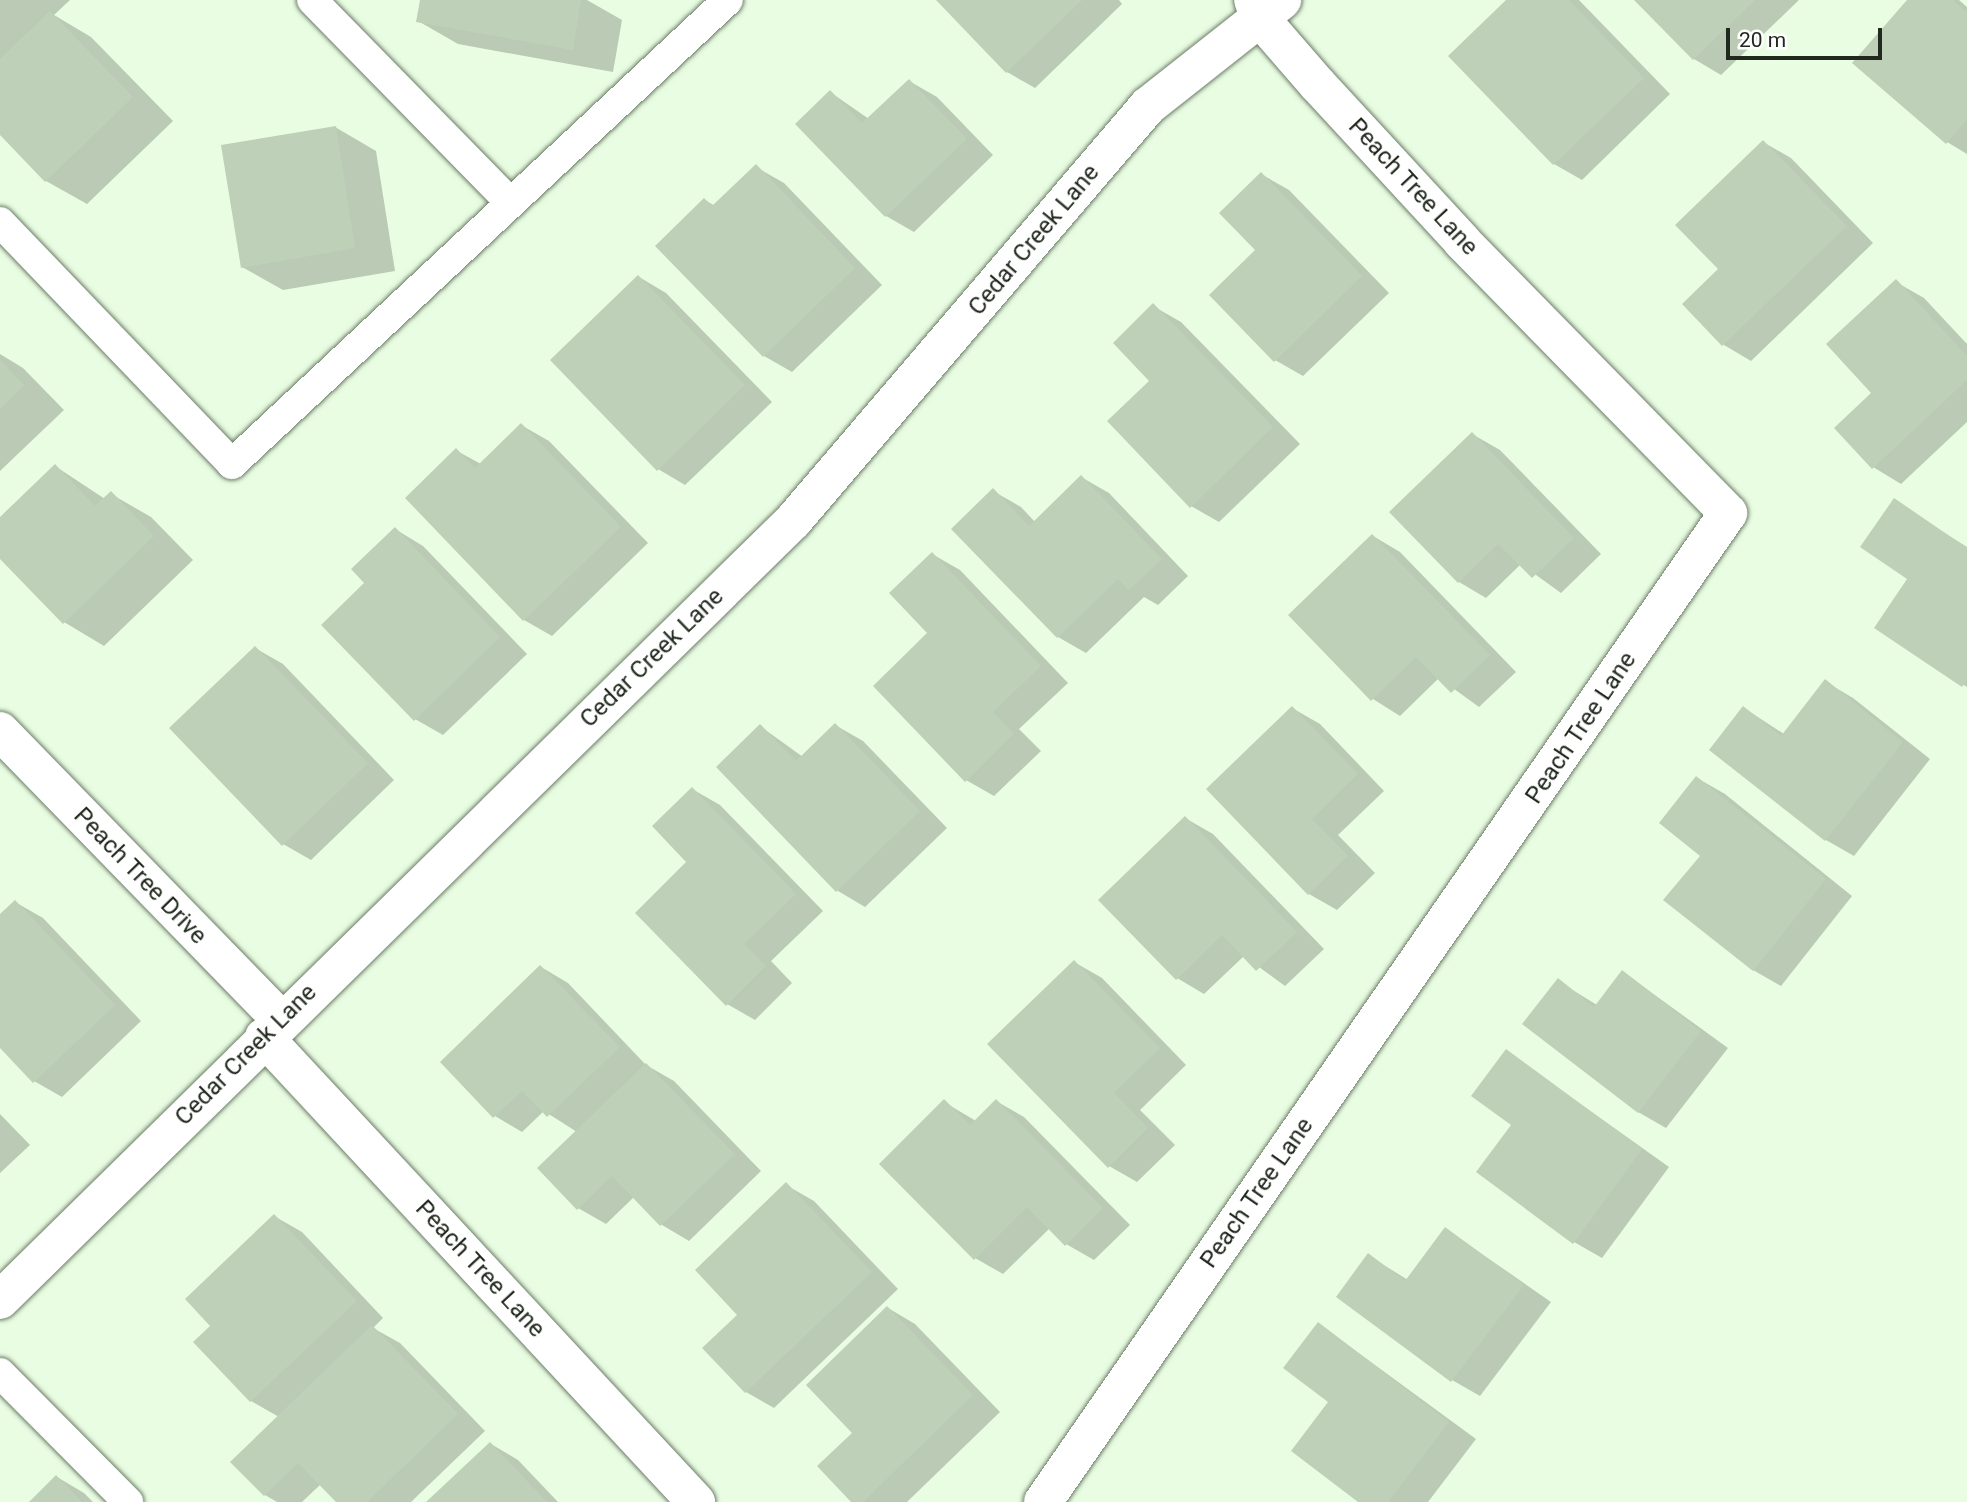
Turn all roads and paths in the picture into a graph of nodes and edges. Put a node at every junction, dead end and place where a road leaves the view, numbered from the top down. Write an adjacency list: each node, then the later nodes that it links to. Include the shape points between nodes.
1 (312, 0): 4 (lane)
2 (728, 0): 4 (lane)
3 (1265, 6): 7 (street, Cedar Creek Lane, via 1148,106 793,521); 12 (street, Peach Tree Lane, via 1462,241 1728,513)
4 (511, 203): 5 (lane, via 232,464)
5 (0, 222)
6 (0, 731): 7 (street, Peach Tree Drive)
7 (272, 1028): 8 (street, Cedar Creek Lane); 11 (street, Peach Tree Lane)
8 (0, 1300)
9 (0, 1373): 10 (lane)
10 (128, 1502)
11 (696, 1502)
12 (1042, 1502)

